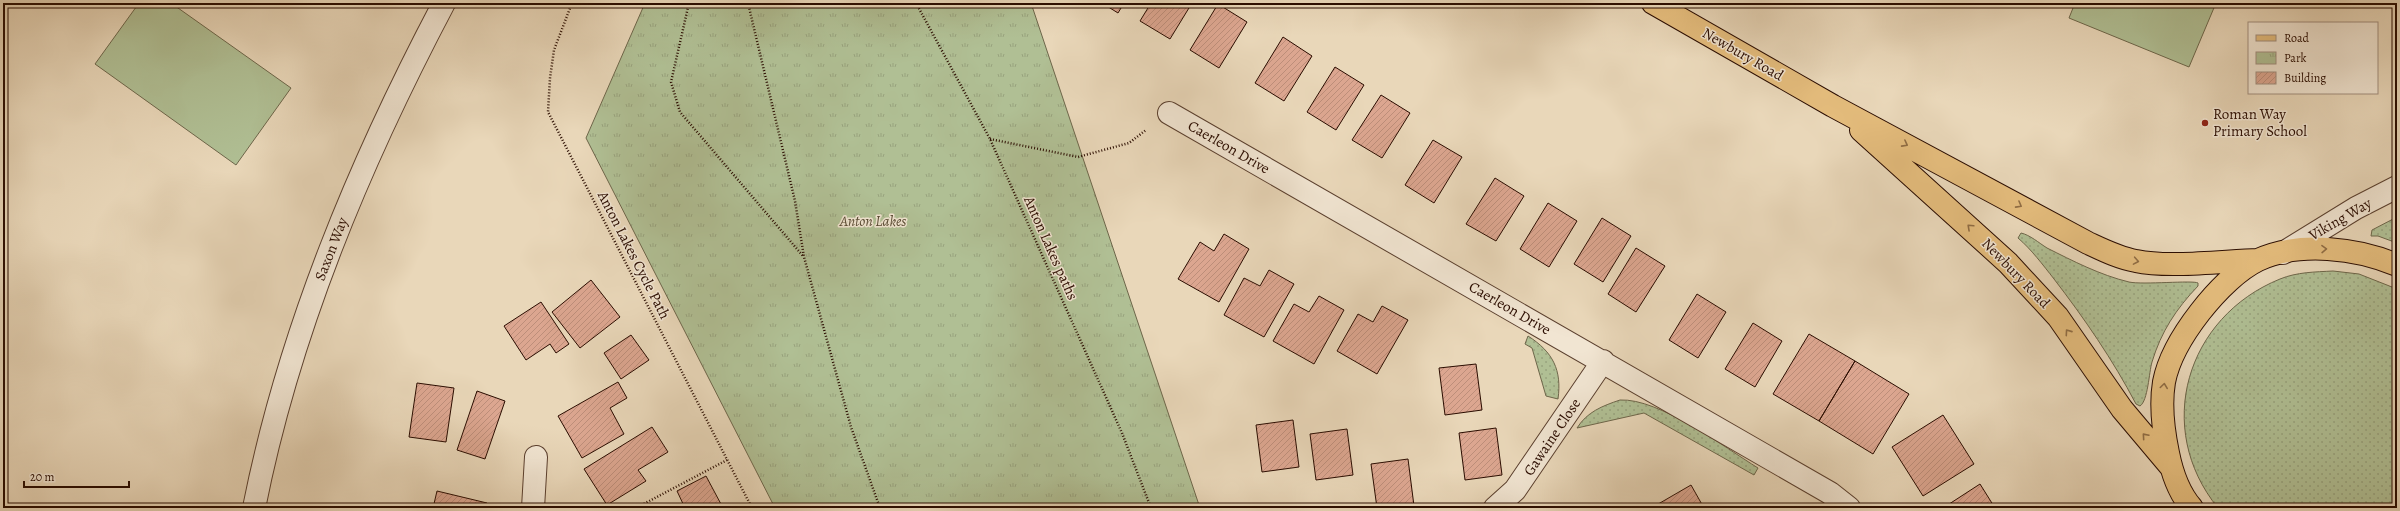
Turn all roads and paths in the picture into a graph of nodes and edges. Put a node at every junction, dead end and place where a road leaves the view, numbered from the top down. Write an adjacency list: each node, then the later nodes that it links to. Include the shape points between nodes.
1 (444, 3): 20 (street, Saxon Way, via 402,85 358,182 321,275 292,357 263,464)
2 (572, 3): 17 (path, Anton Lakes Cycle Path, via 554,50 548,112)
3 (689, 3): 12 (path, via 671,82 680,112)
4 (748, 3): 12 (path, via 795,201)
5 (916, 3): 9 (path, Anton Lakes paths)
6 (1653, 3): 7 (main road, Newbury Road)
7 (1833, 106): 13 (main road, Newbury Road, one-way to 13, via 2088,243 2119,257 2138,262 2171,263); 18 (main road, Newbury Road, one-way to 7, via 2122,409 2058,317 2008,263)
8 (1169, 113): 9 (path, via 1130,143 1078,157); 15 (street, Caerleon Drive)
9 (990, 139): 25 (path, Anton Lakes paths, via 1122,433)
10 (2397, 187): 11 (street, Viking Way, via 2356,208)
11 (2283, 253): 13 (main road); 14 (main road, one-way to 14, via 2325,248 2373,256)
12 (804, 257): 24 (path, via 851,427)
13 (2258, 260): 18 (main road, one-way to 13, via 2161,409 2164,380 2174,355 2186,331 2205,305 2228,282)
14 (2397, 265)
15 (1603, 361): 26 (street, Gawaine Close, via 1515,490); 27 (street, Caerleon Drive, via 1830,493)
16 (536, 457): 21 (street)
17 (727, 460): 22 (path); 23 (path, Anton Lakes Cycle Path)
18 (2170, 466): 19 (main road)
19 (2187, 505)
20 (254, 508)
21 (533, 508)
22 (636, 508)
23 (752, 508)
24 (880, 508)
25 (1151, 508)
26 (1495, 508)
27 (1849, 508)

